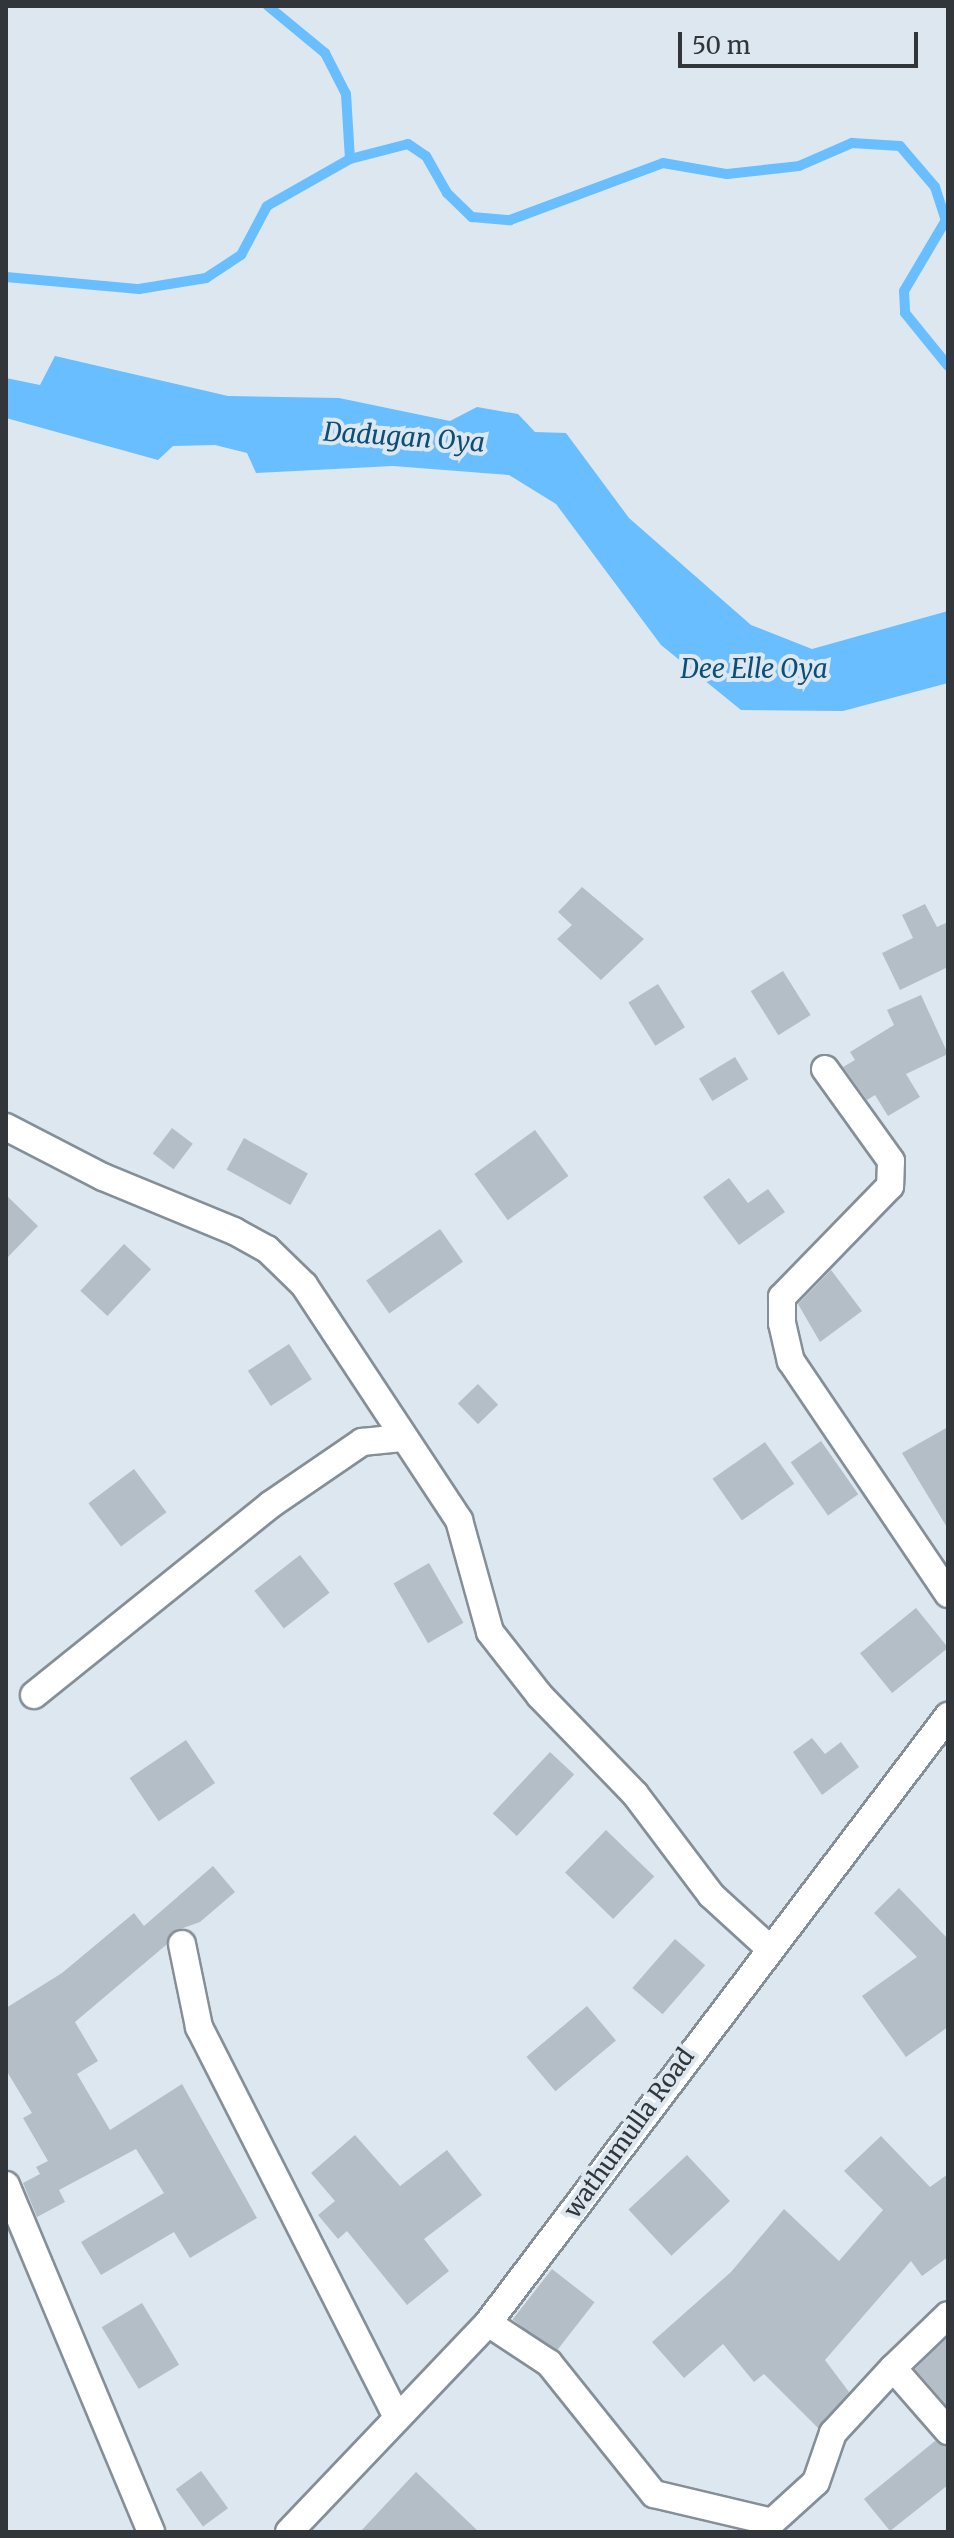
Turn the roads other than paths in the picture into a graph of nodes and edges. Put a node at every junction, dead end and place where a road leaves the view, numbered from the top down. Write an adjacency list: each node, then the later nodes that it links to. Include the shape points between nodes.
1 (825, 1069): 4 (street, via 891,1161 890,1186 782,1297 782,1323 791,1361)
2 (6, 1127): 3 (street, via 267,1249 304,1285)
3 (402, 1438): 5 (street, via 362,1442 270,1505); 8 (street, via 459,1520 490,1632 540,1696 635,1794 711,1895)
4 (948, 1594)
5 (34, 1695)
6 (948, 1716): 8 (street, wathumulla Road)
7 (182, 1944): 13 (street, via 199,2027)
8 (769, 1948): 11 (street, wathumulla Road)
9 (6, 2185): 15 (street)
10 (948, 2315): 12 (street)
11 (488, 2323): 12 (street, via 549,2363 654,2494 772,2522 816,2482 833,2433); 13 (street, wathumulla Road)
12 (893, 2368): 14 (street)
13 (397, 2418): 16 (street, wathumulla Road)
14 (948, 2431)
15 (151, 2532)
16 (289, 2532)

